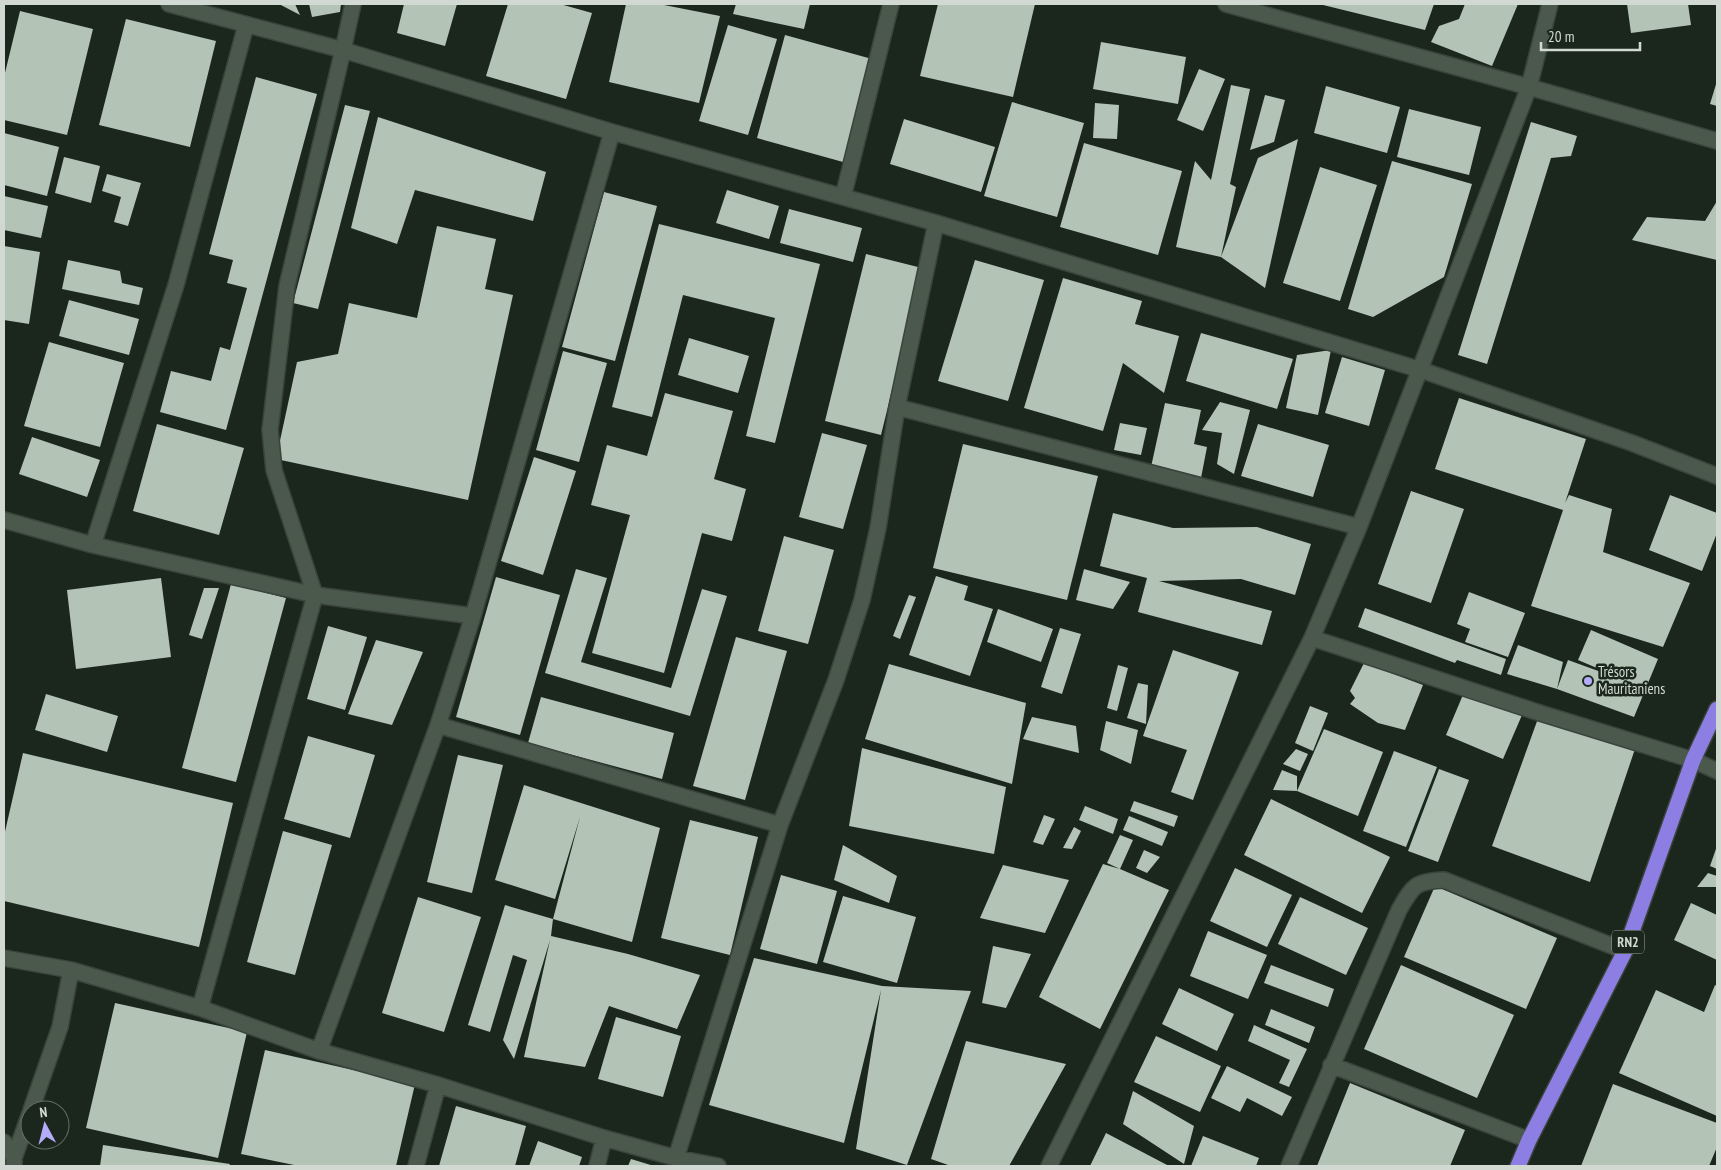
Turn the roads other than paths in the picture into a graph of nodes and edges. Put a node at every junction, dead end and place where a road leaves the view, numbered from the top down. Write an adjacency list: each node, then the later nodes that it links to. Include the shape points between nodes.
1 (169, 4): 6 (street)
2 (352, 4): 7 (street)
3 (891, 4): 11 (street)
4 (1226, 4): 8 (street)
5 (1550, 4): 8 (street)
6 (246, 25): 7 (street); 18 (street, via 176,285)
7 (343, 50): 9 (street); 19 (street, via 287,286 270,430 274,470)
8 (1529, 87): 10 (street); 13 (street)
9 (612, 132): 11 (street); 20 (street)
10 (1717, 141)
11 (843, 197): 12 (street)
12 (936, 223): 13 (street); 14 (street)
13 (1421, 370): 15 (street); 17 (street)
14 (897, 407): 17 (street); 26 (street, via 878,528 862,600 836,680)
15 (1717, 476)
16 (4, 520): 18 (street)
17 (1359, 527): 21 (street)
18 (93, 545): 19 (street)
19 (315, 595): 20 (street); 30 (street)
20 (473, 616): 23 (street)
21 (1312, 638): 24 (street); 44 (street)
22 (1717, 709): 24 (highway, RN2)
23 (438, 725): 26 (street); 31 (street)
24 (1693, 760): 25 (street); 27 (highway, RN2)
25 (1717, 771)
26 (780, 825): 39 (street)
27 (1625, 952): 32 (street, via 1444,880 1426,880 1412,888 1399,910); 36 (highway, RN2)
28 (4, 958): 29 (street)
29 (71, 970): 30 (street); 34 (street, via 60,1027)
30 (200, 1008): 31 (street)
31 (319, 1051): 33 (street)
32 (1331, 1065): 36 (street); 45 (street)
33 (438, 1084): 35 (street); 41 (street)
34 (35, 1100)
35 (604, 1138): 39 (street); 42 (street)
36 (1529, 1140): 46 (highway, RN2)
37 (4, 1142): 40 (street)
38 (20, 1144): 40 (street)
39 (676, 1158): 43 (street)
40 (14, 1162)
41 (416, 1166)
42 (597, 1166)
43 (718, 1166)
44 (1049, 1166)
45 (1289, 1166)
46 (1518, 1166)

